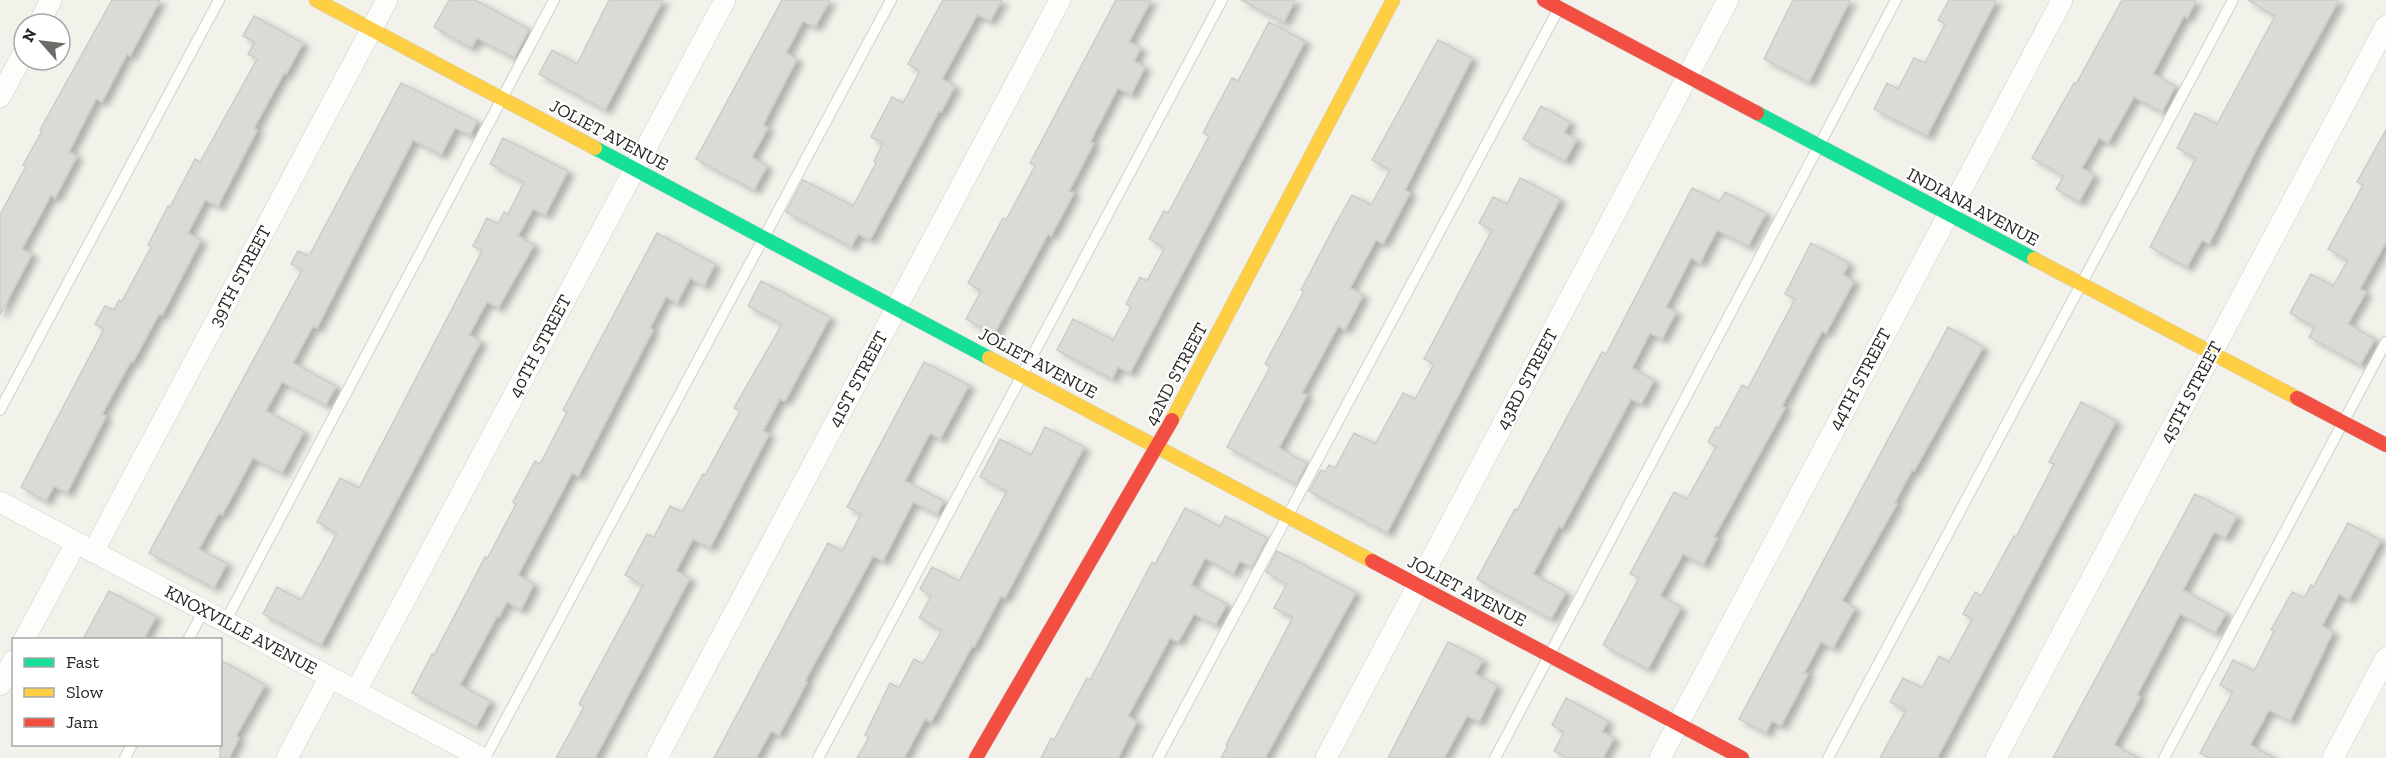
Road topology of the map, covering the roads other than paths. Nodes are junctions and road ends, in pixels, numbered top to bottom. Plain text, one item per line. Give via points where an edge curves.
1 (219, 0) edge
2 (316, 0) edge
3 (387, 0) edge
4 (554, 0) edge
5 (725, 0) edge
6 (891, 0) edge
7 (1060, 0) edge
8 (1222, 0) edge
9 (1393, 0) edge
10 (1544, 0) edge
11 (1728, 0) edge
12 (1896, 0) edge
13 (2062, 0) edge
14 (2233, 0) edge
15 (1561, 4) edge
16 (2386, 26) edge
17 (371, 29) junction
18 (13, 72) edge
19 (1688, 76) junction
20 (0, 97) edge
21 (502, 98) junction
22 (1819, 145) junction
23 (634, 169) junction
24 (1948, 213) junction
25 (765, 238) junction
26 (2082, 285) junction
27 (896, 308) junction
28 (2386, 342) edge
29 (2212, 353) junction
30 (1023, 375) junction
31 (0, 410) edge
32 (2343, 422) junction
33 (2386, 445) edge
34 (1158, 447) junction
35 (0, 502) edge
36 (1287, 516) junction
37 (84, 547) junction
38 (1418, 585) junction
39 (204, 610) junction
40 (225, 622) junction
41 (25, 638) edge
42 (189, 638) edge
43 (1550, 656) junction
44 (2386, 658) edge
45 (12, 664) edge
46 (330, 677) junction
47 (0, 685) edge
48 (356, 691) junction
49 (1678, 724) junction
50 (454, 752) edge
51 (287, 758) edge
52 (484, 758) edge
53 (657, 758) edge
54 (818, 758) edge
55 (976, 758) edge
56 (1158, 758) edge
57 (1326, 758) edge
58 (1495, 758) edge
59 (1660, 758) edge
60 (1742, 758) edge
61 (1828, 758) edge
62 (1996, 758) edge
63 (2164, 758) edge
64 (2333, 758) edge

1 - 31 lane
2 - 17 street, JOLIET AVENUE
3 - 17 street, 39TH STREET
4 - 21 lane
5 - 23 street, 40TH STREET
6 - 25 lane
7 - 27 street, 41ST STREET
8 - 30 lane
9 - 34 street, 42ND STREET
10 - 15 street, INDIANA AVENUE
11 - 19 street, 43RD STREET
12 - 22 lane
13 - 24 street, 44TH STREET
14 - 26 lane
15 - 19 street, INDIANA AVENUE
15 - 36 lane
16 - 29 street, 45TH STREET
17 - 21 street, JOLIET AVENUE
17 - 37 street, 39TH STREET
18 - 20 street
19 - 22 street, INDIANA AVENUE
19 - 38 street, 43RD STREET
21 - 23 street, JOLIET AVENUE
21 - 40 lane
22 - 24 street, INDIANA AVENUE
22 - 43 lane
23 - 25 street, JOLIET AVENUE
23 - 48 street, 40TH STREET
24 - 26 street, INDIANA AVENUE
24 - 49 street, 44TH STREET
25 - 27 street, JOLIET AVENUE
25 - 52 lane
26 - 29 street, INDIANA AVENUE
26 - 61 lane
27 - 30 street, JOLIET AVENUE
27 - 53 street, 41ST STREET
28 - 32 lane
29 - 32 street, INDIANA AVENUE
29 - 62 street, 45TH STREET
30 - 34 street, JOLIET AVENUE
30 - 54 lane
32 - 33 street, INDIANA AVENUE
32 - 63 lane
34 - 36 street, JOLIET AVENUE
34 - 55 street, 42ND STREET
35 - 37 street, KNOXVILLE AVENUE
36 - 38 street, JOLIET AVENUE
36 - 56 lane
37 - 39 street, KNOXVILLE AVENUE
37 - 41 street, 39TH STREET
38 - 43 street, JOLIET AVENUE
38 - 57 street, 43RD STREET
39 - 40 street, KNOXVILLE AVENUE
39 - 42 lane
40 - 46 street, KNOXVILLE AVENUE
43 - 49 street, JOLIET AVENUE
43 - 58 lane
44 - 64 street
45 - 47 street
46 - 48 street, KNOXVILLE AVENUE
46 - 51 street
48 - 50 street, KNOXVILLE AVENUE
49 - 59 street, 44TH STREET
49 - 60 street, JOLIET AVENUE
50 - 52 street, KNOXVILLE AVENUE

